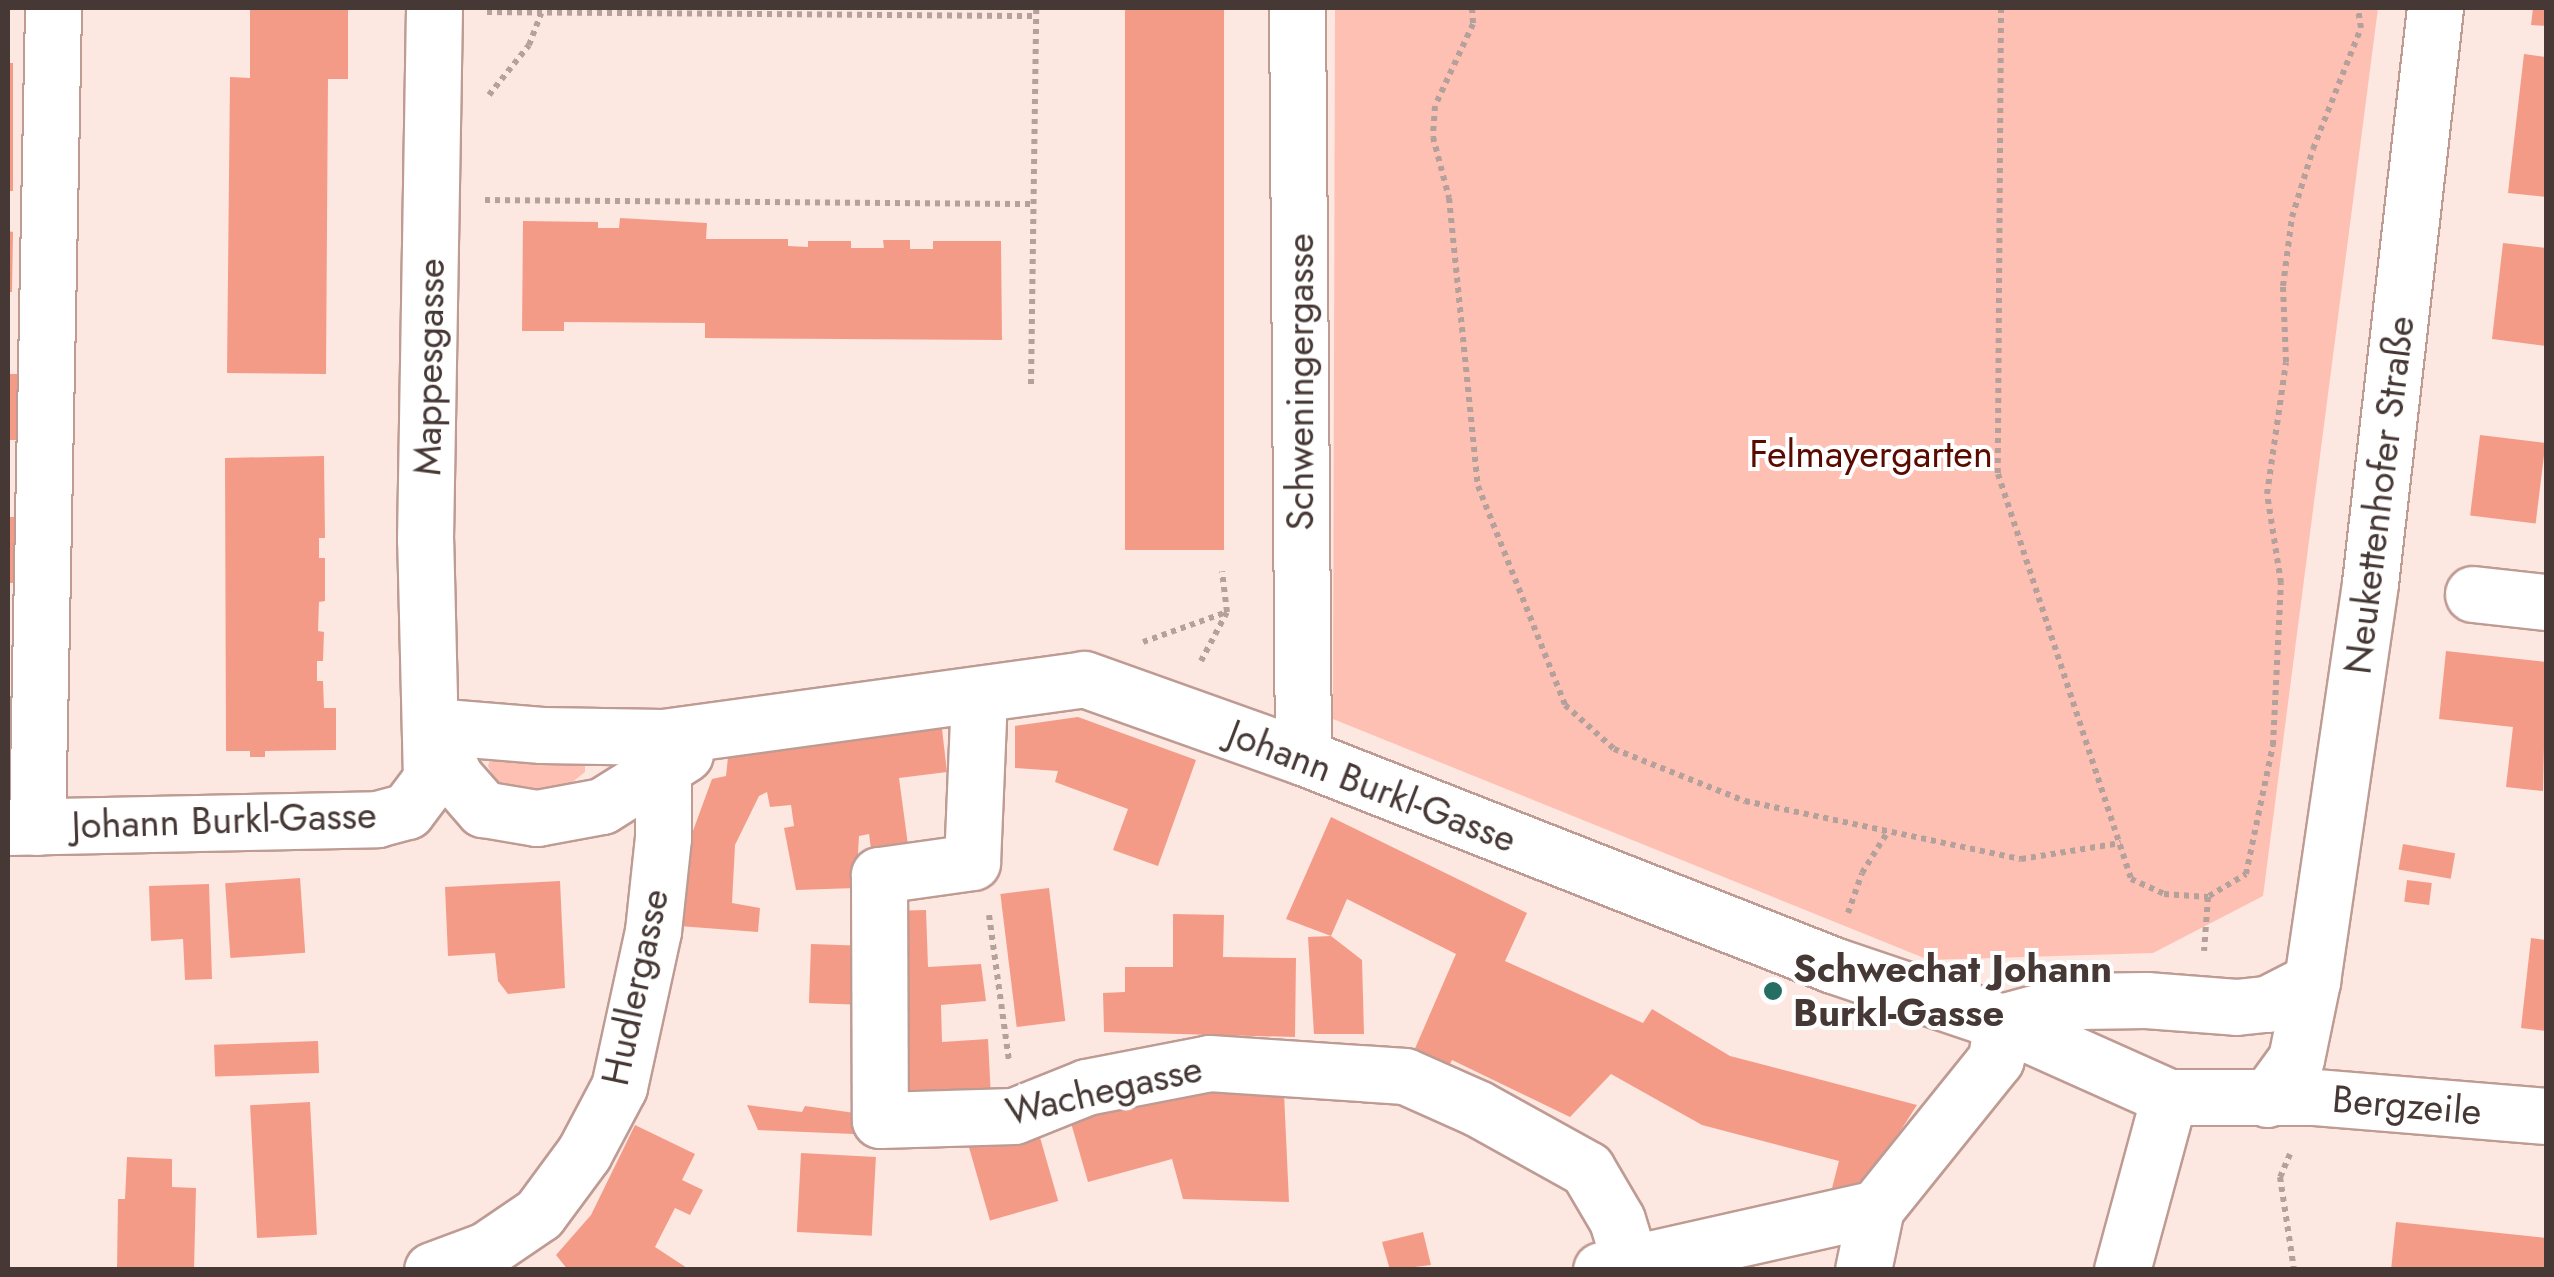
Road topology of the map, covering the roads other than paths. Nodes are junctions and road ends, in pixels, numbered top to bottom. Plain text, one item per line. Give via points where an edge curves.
1 (53, 8) edge
2 (1297, 8) edge
3 (2435, 8) edge
4 (455, 10) edge
5 (2473, 594) dead end
6 (2546, 602) edge
7 (979, 696) junction
8 (432, 726) junction
9 (663, 753) junction
10 (1303, 757) junction
11 (22, 827) edge
12 (2312, 982) junction
13 (2001, 1022) junction
14 (2169, 1098) junction
15 (2291, 1098) junction
16 (2546, 1116) edge
17 (1876, 1208) junction
18 (1615, 1266) edge
19 (432, 1270) edge
20 (1862, 1270) edge
21 (2122, 1270) edge

1 - 11 street
2 - 10 street, Schweningergasse
3 - 12 street, Neukettenhofer Straße via 2370,583
4 - 8 street, Mappesgasse via 426,540
5 - 6 street
7 - 9 street, Johann Burkl-Gasse via 723,729
7 - 10 street, Johann Burkl-Gasse via 1084,679
7 - 18 street, Wachegasse via 972,862 879,875 880,1120 1014,1116 1086,1086 1210,1062 1405,1076 1588,1169 1617,1220
8 - 9 street, Johann Burkl-Gasse
8 - 9 street, Johann Burkl-Gasse via 443,754 483,809 537,818 602,806
8 - 11 street, Johann Burkl-Gasse via 431,779 407,810 376,819
9 - 19 street, Hudlergasse via 653,931 619,1087 584,1153 540,1214 486,1250
10 - 13 street, Johann Burkl-Gasse via 1833,965
12 - 13 street via 2267,1004 2236,1008 2079,1001
12 - 15 street, Neukettenhofer Straße
13 - 14 street, Johann Burkl-Gasse
13 - 17 street via 1996,1059
14 - 15 street
14 - 21 street
15 - 16 street, Bergzeile
17 - 18 street
17 - 20 street

